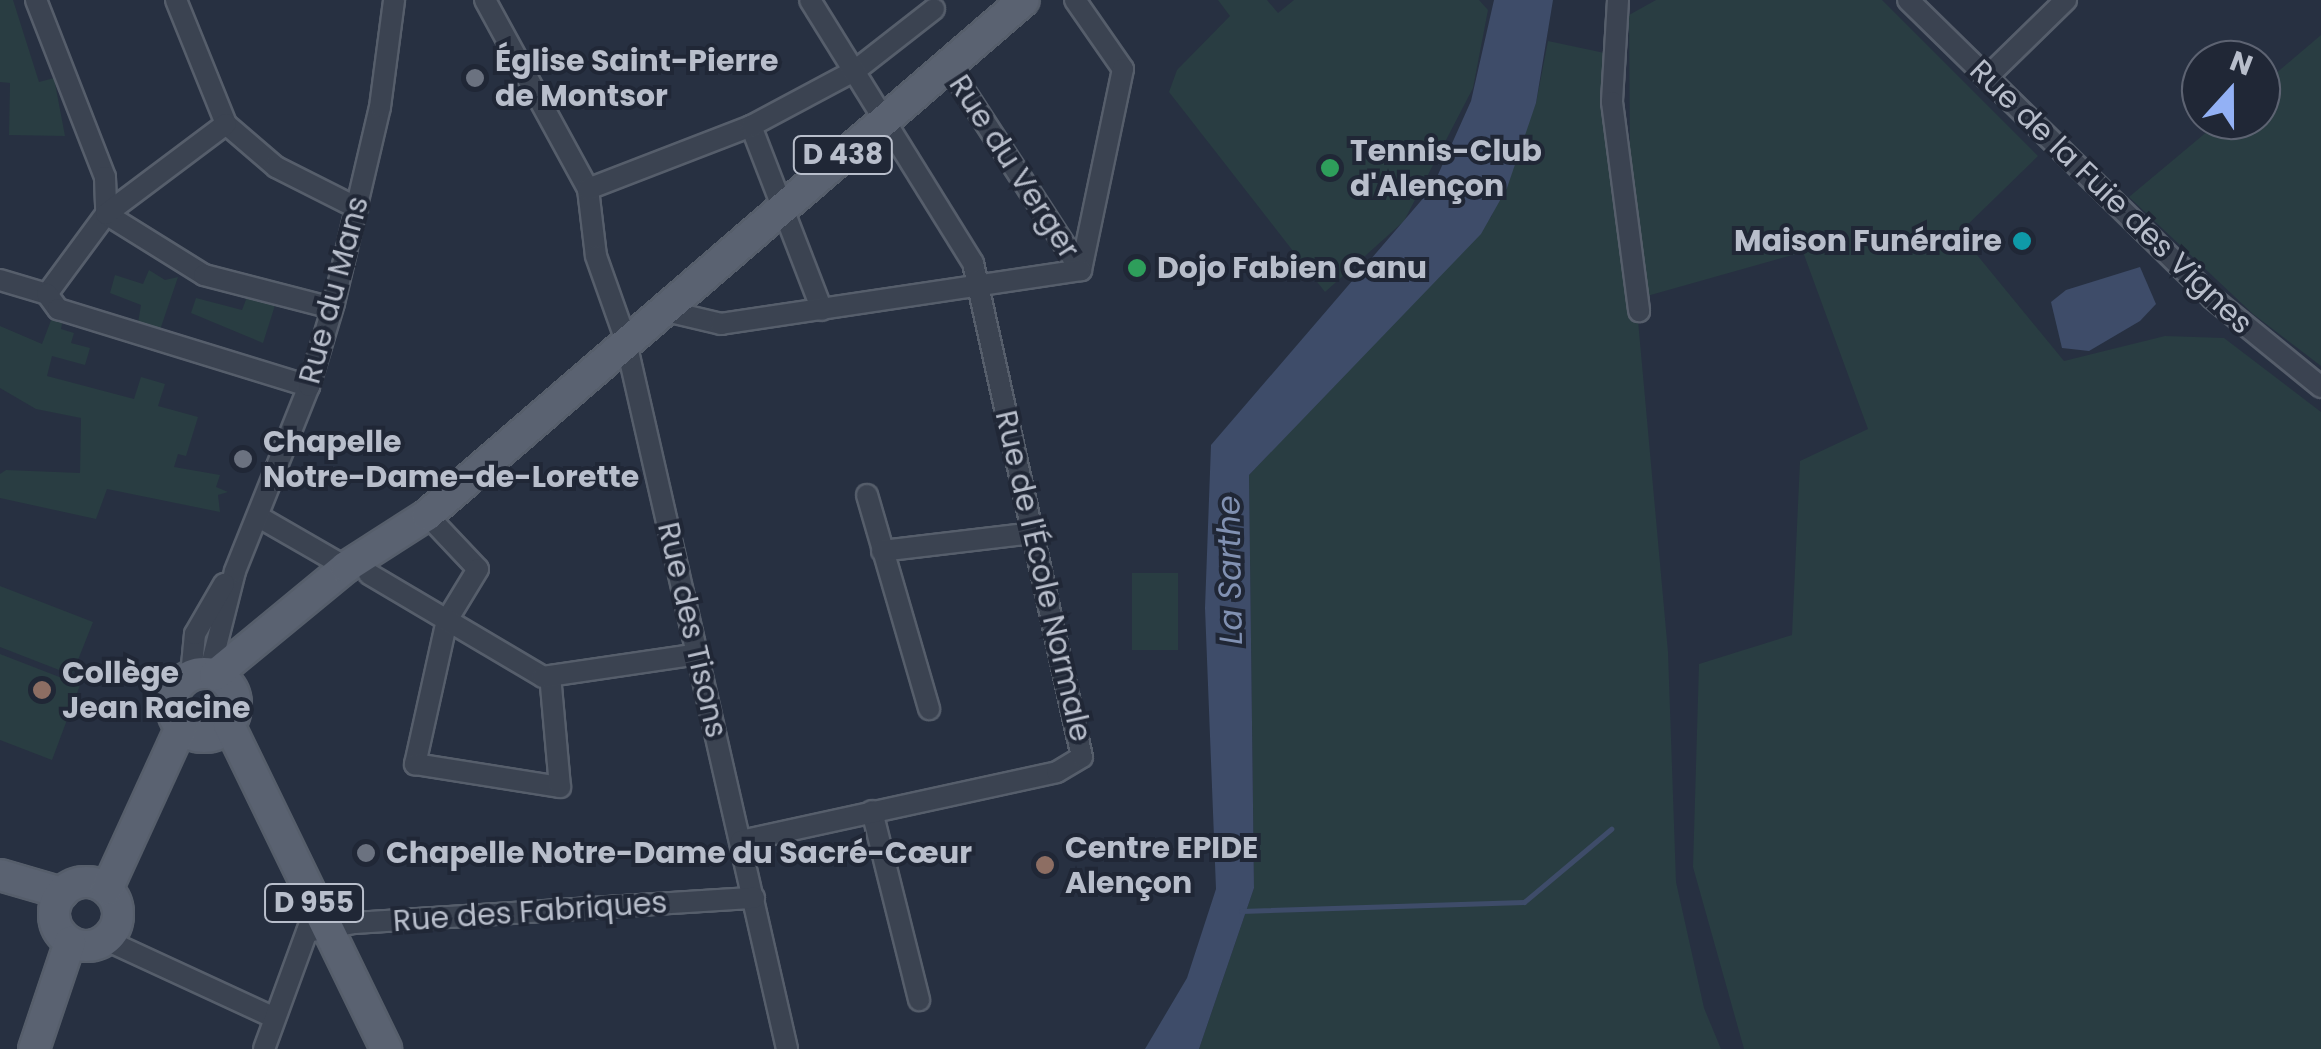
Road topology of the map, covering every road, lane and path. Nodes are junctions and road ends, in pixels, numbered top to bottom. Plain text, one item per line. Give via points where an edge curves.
1 (36, 0) edge
2 (176, 0) edge
3 (392, 0) edge
4 (485, 0) edge
5 (810, 0) edge
6 (1024, 0) edge
7 (1074, 0) edge
8 (1618, 0) edge
9 (1908, 0) edge
10 (2066, 0) edge
11 (934, 9) dead end
12 (948, 64) junction
13 (856, 70) junction
14 (1986, 78) junction
15 (886, 116) junction
16 (226, 124) junction
17 (751, 126) junction
18 (588, 189) junction
19 (786, 207) junction
20 (357, 208) junction
21 (106, 214) junction
22 (1081, 270) junction
23 (0, 280) edge
24 (978, 284) junction
25 (47, 294) junction
26 (332, 308) junction
27 (662, 310) junction
28 (822, 310) junction
29 (1639, 311) dead end
30 (626, 338) junction
31 (309, 386) junction
32 (2321, 386) edge
33 (867, 495) dead end
34 (427, 515) junction
35 (259, 517) junction
36 (1034, 533) junction
37 (882, 551) junction
38 (357, 570) junction
39 (447, 620) junction
40 (698, 654) junction
41 (550, 676) junction
42 (212, 678) junction
43 (929, 709) dead end
44 (230, 725) junction
45 (181, 727) junction
46 (872, 810) junction
47 (741, 841) junction
48 (0, 876) edge
49 (0, 884) edge
50 (107, 889) junction
51 (754, 898) junction
52 (316, 922) junction
53 (76, 927) junction
54 (919, 1000) dead end
55 (275, 1018) junction
56 (34, 1049) edge
57 (47, 1049) edge
58 (264, 1049) edge
59 (386, 1049) edge
60 (787, 1049) edge

1 - 21 street via 106,177
2 - 16 street
3 - 20 street, Rue du Mans via 380,108
4 - 18 street, Rue des Tisons
5 - 13 street, Rue de l'École Normale
6 - 12 main road, D 438
7 - 22 street via 1123,69
8 - 29 street via 1612,102
9 - 14 street, Rue de la Fuie des Vignes
10 - 14 street
11 - 13 street
12 - 15 main road, D 438
12 - 22 street, Rue du Verger
13 - 15 street, Rue de l'École Normale
13 - 17 street
14 - 32 street, Rue de la Fuie des Vignes via 2244,328
15 - 19 main road, D 438
15 - 24 street, Rue de l'École Normale via 973,263
16 - 20 street via 276,167
16 - 21 street
17 - 18 street
17 - 19 street
18 - 30 street, Rue des Tisons via 596,256
19 - 27 main road, D 438
19 - 28 street
20 - 26 street, Rue du Mans
21 - 25 street
21 - 26 street via 204,275
22 - 24 street
23 - 25 street
24 - 28 street
24 - 36 street, Rue de l'École Normale
25 - 31 street via 58,309
26 - 31 street, Rue du Mans
27 - 28 street via 721,324
27 - 30 main road, D 438
30 - 34 main road, D 438
30 - 40 street, Rue des Tisons
31 - 35 street, Rue du Mans
33 - 37 street
34 - 38 main road, D 438
34 - 39 street via 478,570
35 - 38 street
35 - 42 street, Rue du Mans via 234,571
36 - 37 street
36 - 46 street, Rue de l'École Normale via 1082,757 1057,772
37 - 43 street
38 - 39 street
38 - 42 main road, D 438
39 - 41 street
39 - 41 street via 415,764 560,787
40 - 41 street
40 - 47 street, Rue des Tisons
42 - 44 main road via 236,710
42 - 45 main road via 173,699
44 - 45 main road via 212,736
44 - 52 main road, D 955
45 - 50 main road
46 - 47 street, Rue de l'École Normale
46 - 54 street
47 - 51 street, Rue des Tisons
48 - 53 main road
49 - 53 main road
50 - 53 main road via 84,882
50 - 53 main road via 118,915
51 - 52 street, Rue des Fabriques
51 - 60 street, Rue des Tisons
52 - 55 street
52 - 59 main road, D 955
53 - 55 street
53 - 56 main road
53 - 57 main road
55 - 58 street

